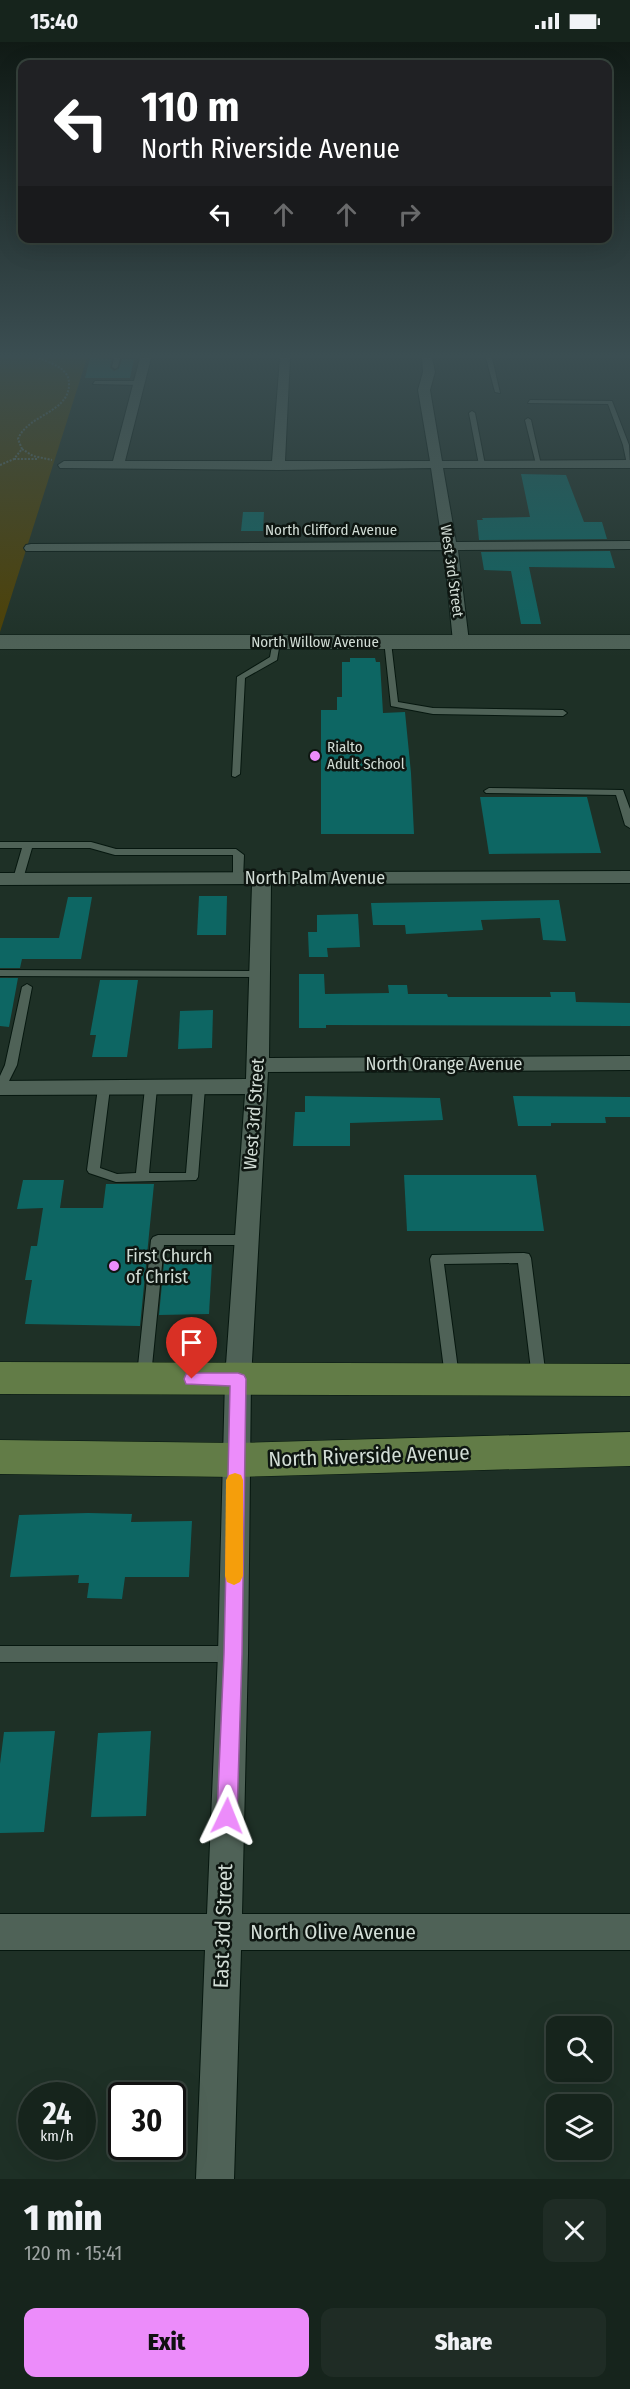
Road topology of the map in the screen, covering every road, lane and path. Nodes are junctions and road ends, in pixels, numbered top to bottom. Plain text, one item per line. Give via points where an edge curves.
1 (41, 458) edge
2 (120, 458) edge
3 (279, 458) edge
4 (434, 458) edge
5 (481, 458) edge
6 (537, 458) edge
7 (14, 459) joint
8 (44, 459) junction
9 (59, 462) joint
10 (539, 464) junction
11 (630, 464) edge
12 (0, 465) edge
13 (118, 465) junction
14 (435, 465) junction
15 (482, 465) junction
16 (278, 466) junction
17 (630, 545) edge
18 (450, 546) junction
19 (31, 548) dead end
20 (0, 642) edge
21 (276, 642) junction
22 (387, 642) junction
23 (461, 642) junction
24 (630, 642) edge
25 (563, 713) dead end
26 (235, 774) dead end
27 (489, 791) dead end
28 (630, 825) edge
29 (0, 845) edge
30 (28, 845) junction
31 (630, 877) edge
32 (9, 879) edge
33 (238, 879) junction
34 (262, 879) junction
35 (0, 973) edge
36 (260, 974) junction
37 (27, 987) dead end
38 (630, 1063) edge
39 (257, 1075) junction
40 (0, 1088) edge
41 (104, 1088) junction
42 (151, 1088) junction
43 (199, 1088) junction
44 (142, 1178) junction
45 (245, 1240) junction
46 (239, 1364) junction
47 (0, 1378) edge
48 (144, 1379) junction
49 (452, 1380) junction
50 (539, 1380) junction
51 (630, 1380) edge
52 (630, 1449) edge
53 (0, 1457) edge
54 (236, 1460) junction
55 (0, 1654) edge
56 (233, 1654) junction
57 (223, 1931) junction
58 (0, 1932) edge
59 (630, 1932) edge
60 (215, 2179) edge

1 - 8 path
2 - 13 street
3 - 16 street
4 - 14 street, West 3rd Street
5 - 15 lane
6 - 10 lane
7 - 8 path
7 - 12 path
8 - 9 path
9 - 13 street
10 - 11 street
10 - 15 street
13 - 16 street
14 - 15 street
14 - 16 street
14 - 18 street, West 3rd Street
17 - 18 street, North Clifford Avenue
18 - 19 street, North Clifford Avenue
18 - 23 street, West 3rd Street
20 - 21 street, North Willow Avenue
21 - 22 street, North Willow Avenue
21 - 26 lane via 274,658 241,677
22 - 23 street, North Willow Avenue
22 - 25 lane via 394,704 433,711
23 - 24 street, North Willow Avenue
27 - 28 lane via 620,792
29 - 30 lane
30 - 32 lane
30 - 33 lane via 91,845 115,852 236,852
31 - 34 street, North Palm Avenue
32 - 33 street, North Palm Avenue
33 - 34 street, North Palm Avenue
34 - 36 street, West 3rd Street
35 - 36 lane
36 - 39 street, West 3rd Street
37 - 40 lane via 11,1065
38 - 39 street, North Orange Avenue
39 - 43 street, North Orange Avenue
39 - 45 street, West 3rd Street
40 - 41 street, North Orange Avenue
41 - 42 street, North Orange Avenue
41 - 44 lane via 93,1170 116,1178
42 - 43 street, North Orange Avenue
42 - 44 lane
43 - 44 lane via 192,1177
45 - 46 street, West 3rd Street
45 - 48 lane via 158,1240
46 - 48 main road
46 - 49 main road
46 - 54 street, East 3rd Street
47 - 48 main road
49 - 50 main road
49 - 50 lane via 437,1259 524,1258
50 - 51 main road
52 - 54 main road, North Riverside Avenue
53 - 54 main road, North Riverside Avenue
54 - 56 street, East 3rd Street
55 - 56 lane
56 - 57 street, East 3rd Street
57 - 58 street, North Olive Avenue
57 - 59 street, North Olive Avenue
57 - 60 street, East 3rd Street

